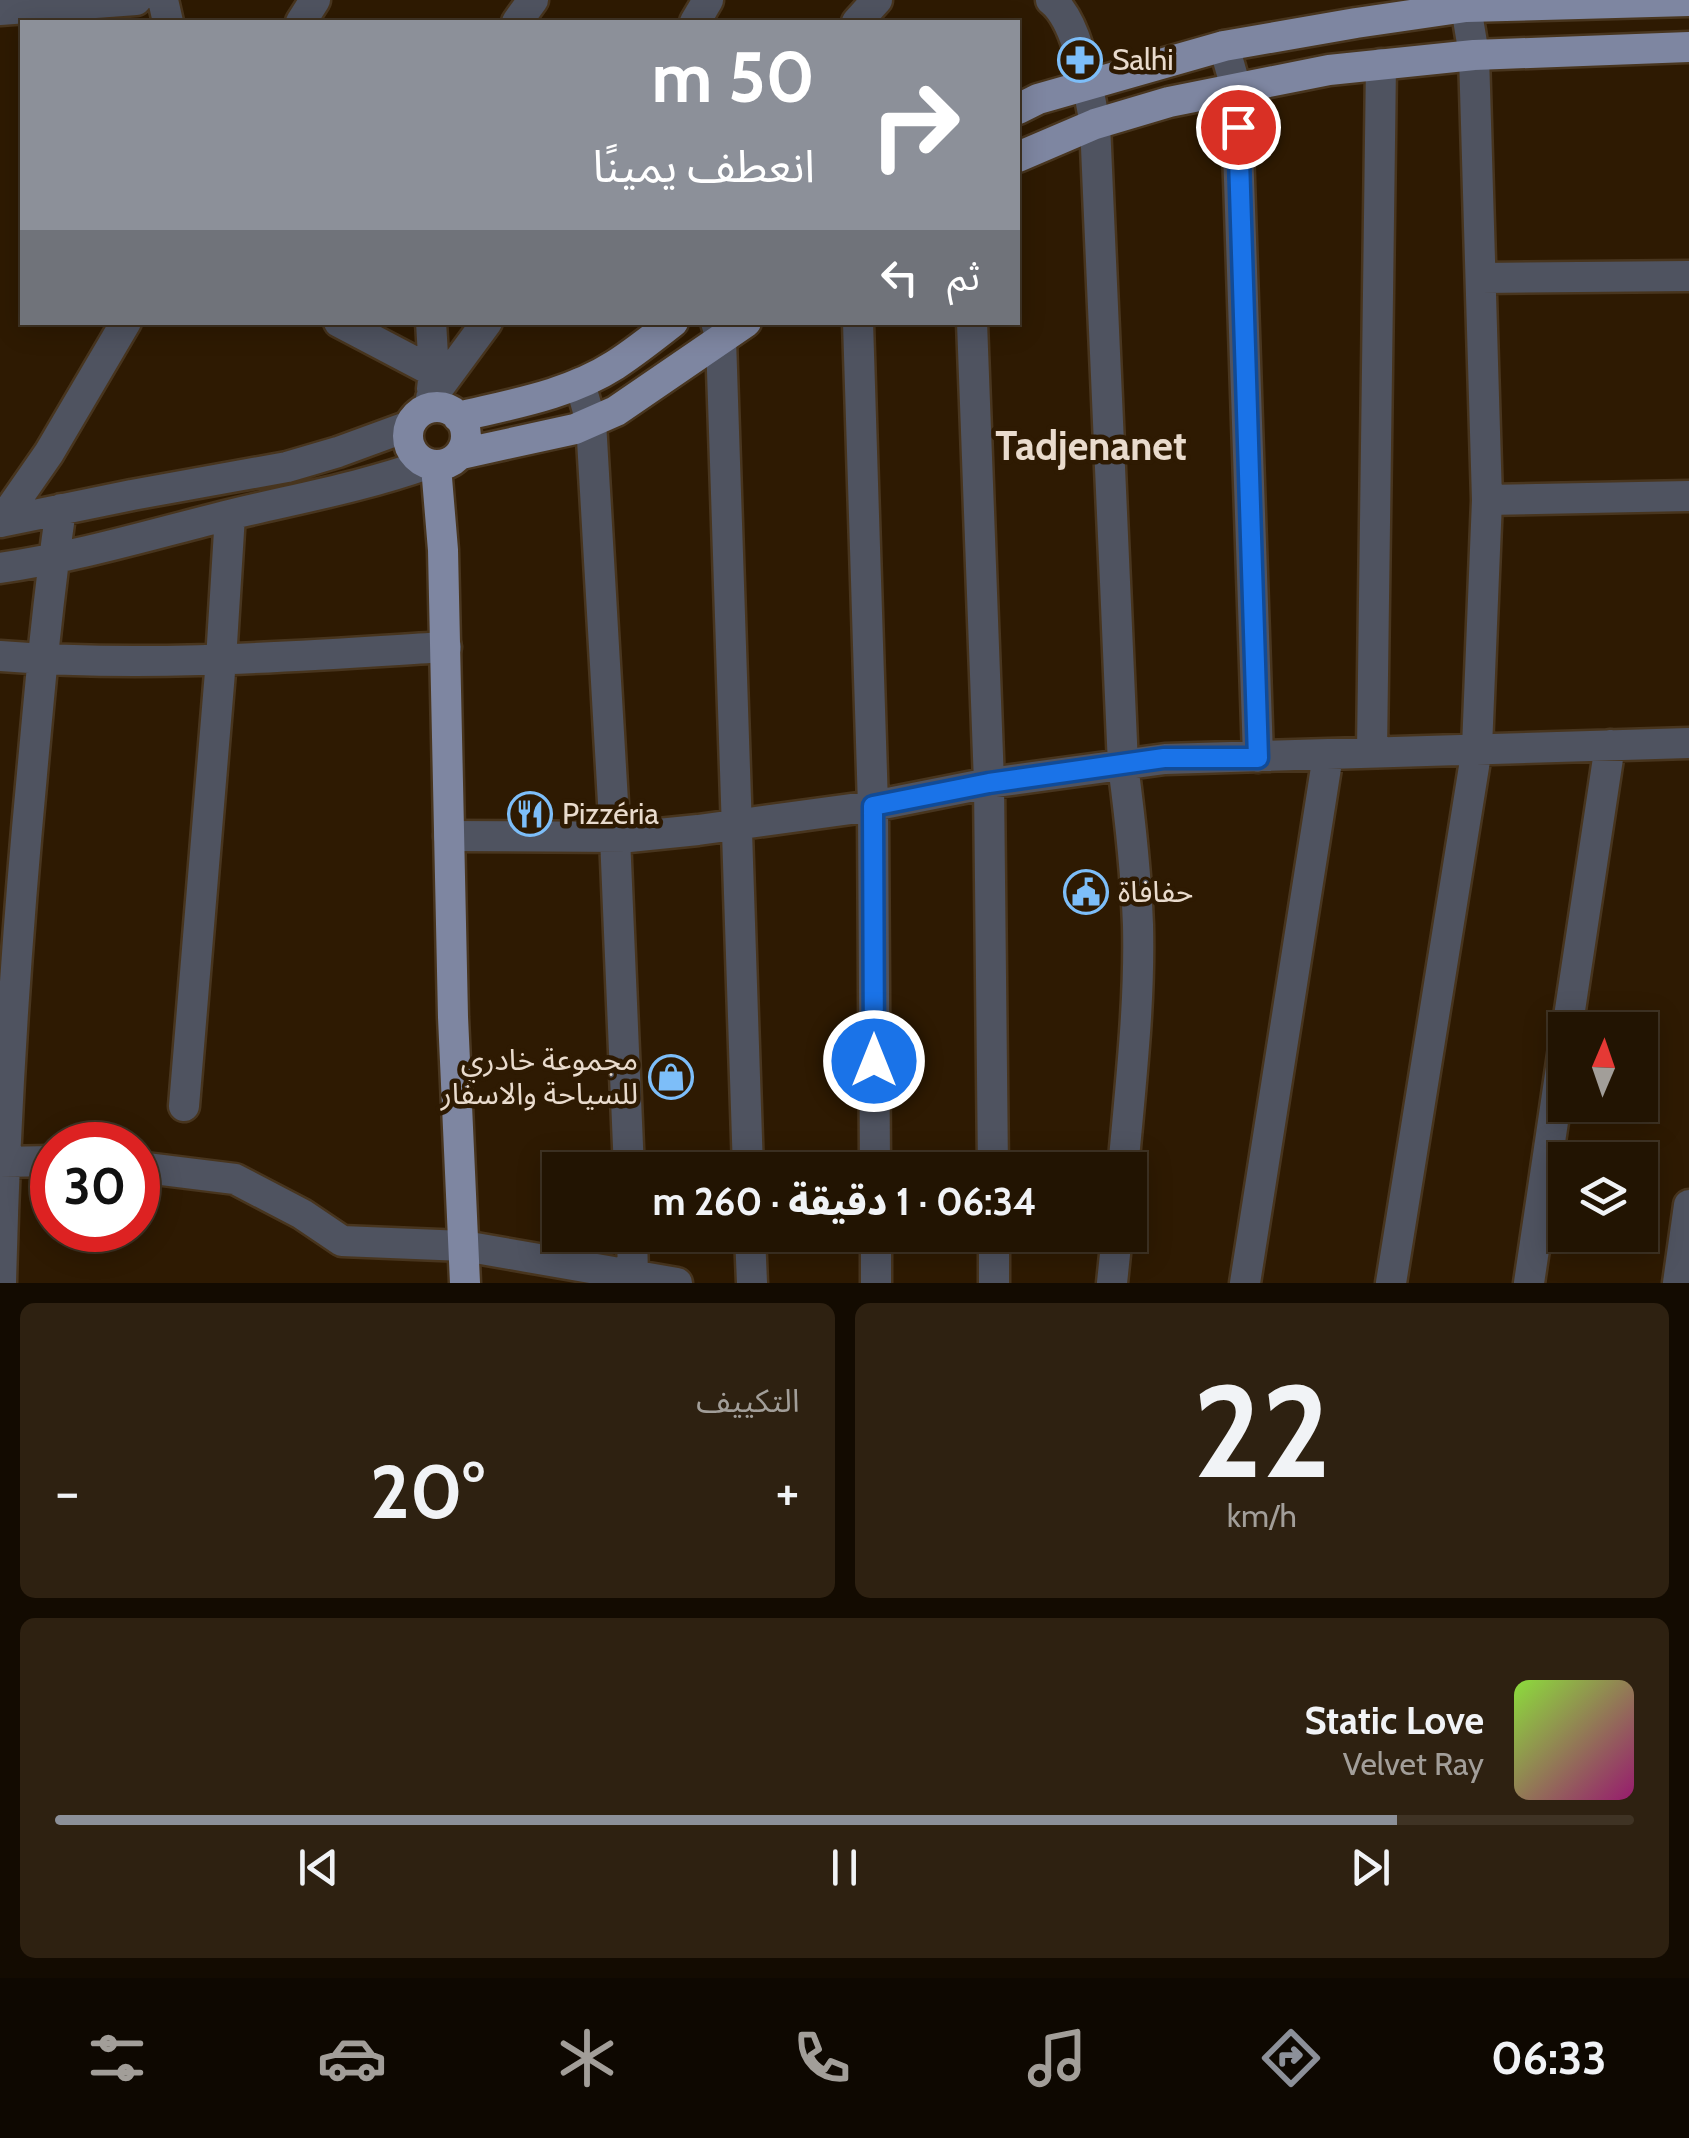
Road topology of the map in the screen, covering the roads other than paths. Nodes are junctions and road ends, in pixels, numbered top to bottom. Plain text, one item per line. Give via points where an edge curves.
1 (136, 0) edge
2 (877, 0) edge
3 (1689, 0) edge
4 (1057, 2) edge
5 (1469, 3) edge
6 (0, 10) edge
7 (47, 15) edge
8 (859, 20) edge
9 (1224, 46) junction
10 (1689, 47) edge
11 (1474, 55) junction
12 (1381, 64) junction
13 (1087, 84) junction
14 (1236, 88) junction
15 (1020, 107) edge
16 (1095, 124) junction
17 (1020, 156) edge
18 (1689, 276) edge
19 (1482, 278) junction
20 (124, 325) edge
21 (342, 325) edge
22 (431, 325) edge
23 (484, 325) edge
24 (669, 325) edge
25 (858, 325) edge
26 (972, 325) edge
27 (727, 328) edge
28 (580, 383) junction
29 (433, 404) junction
30 (591, 422) junction
31 (441, 461) junction
32 (1689, 496) edge
33 (1486, 500) junction
34 (61, 509) junction
35 (230, 515) junction
36 (1, 522) edge
37 (54, 560) junction
38 (0, 568) edge
39 (446, 647) junction
40 (0, 656) edge
41 (43, 660) junction
42 (222, 660) junction
43 (1689, 743) edge
44 (1610, 745) junction
45 (1476, 748) junction
46 (1372, 752) junction
47 (1328, 755) junction
48 (1258, 758) junction
49 (1124, 765) junction
50 (989, 783) junction
51 (873, 806) junction
52 (736, 825) junction
53 (449, 836) junction
54 (615, 837) junction
55 (10, 899) edge
56 (1570, 1012) edge
57 (184, 1106) dead end
58 (1553, 1122) edge
59 (628, 1152) edge
60 (747, 1152) edge
61 (875, 1152) edge
62 (993, 1152) edge
63 (1125, 1152) edge
64 (2, 1162) edge
65 (30, 1162) edge
66 (160, 1170) edge
67 (1689, 1205) edge
68 (464, 1246) junction
69 (632, 1252) edge
70 (751, 1252) edge
71 (876, 1252) edge
72 (994, 1252) edge
73 (1115, 1252) edge
74 (633, 1274) junction
75 (1, 1283) edge
76 (465, 1283) edge
77 (678, 1283) edge
78 (752, 1283) edge
79 (876, 1283) edge
80 (994, 1283) edge
81 (1112, 1283) edge
82 (1245, 1283) edge
83 (1391, 1283) edge
84 (1529, 1283) edge
85 (1678, 1283) edge

1 - 7 street
2 - 8 street
3 - 5 main road
4 - 13 street via 1076,39
5 - 9 main road
5 - 11 street
6 - 7 street
9 - 13 main road
9 - 14 street
10 - 11 main road
11 - 12 main road
11 - 19 street
12 - 14 main road
12 - 46 street
13 - 15 main road
13 - 16 street
14 - 16 main road
14 - 48 street
16 - 17 main road
16 - 49 street
18 - 19 street
19 - 33 street
20 - 36 street
21 - 29 street
22 - 29 street
23 - 29 street
24 - 28 main road
25 - 51 street
26 - 50 street
27 - 30 main road via 616,411
27 - 52 street
28 - 29 main road via 544,397
28 - 30 street
29 - 31 main road via 466,434
29 - 31 main road via 408,444 412,452
29 - 34 street via 338,452 287,467
30 - 31 main road
30 - 54 street
31 - 35 street
31 - 39 main road
32 - 33 street
33 - 45 street
34 - 36 street
34 - 37 street
35 - 37 street
35 - 42 street
37 - 38 street
37 - 41 street
39 - 42 street
39 - 53 main road
40 - 41 street
41 - 42 street
41 - 55 street
42 - 57 street
43 - 44 street
44 - 45 street
44 - 56 street
45 - 46 street
45 - 83 street
46 - 47 street
47 - 48 street
47 - 82 street
48 - 49 street
49 - 50 street
49 - 63 street via 1138,928
50 - 51 street
50 - 62 street
51 - 52 street
51 - 61 street
52 - 54 street
52 - 60 street
53 - 54 street
53 - 68 main road
54 - 59 street
55 - 64 street
58 - 84 street
64 - 65 street
64 - 75 street
66 - 68 street via 234,1179 342,1241
67 - 85 street
68 - 74 street
68 - 76 main road
69 - 74 street
70 - 78 street
71 - 79 street
72 - 80 street
73 - 81 street
74 - 77 street

